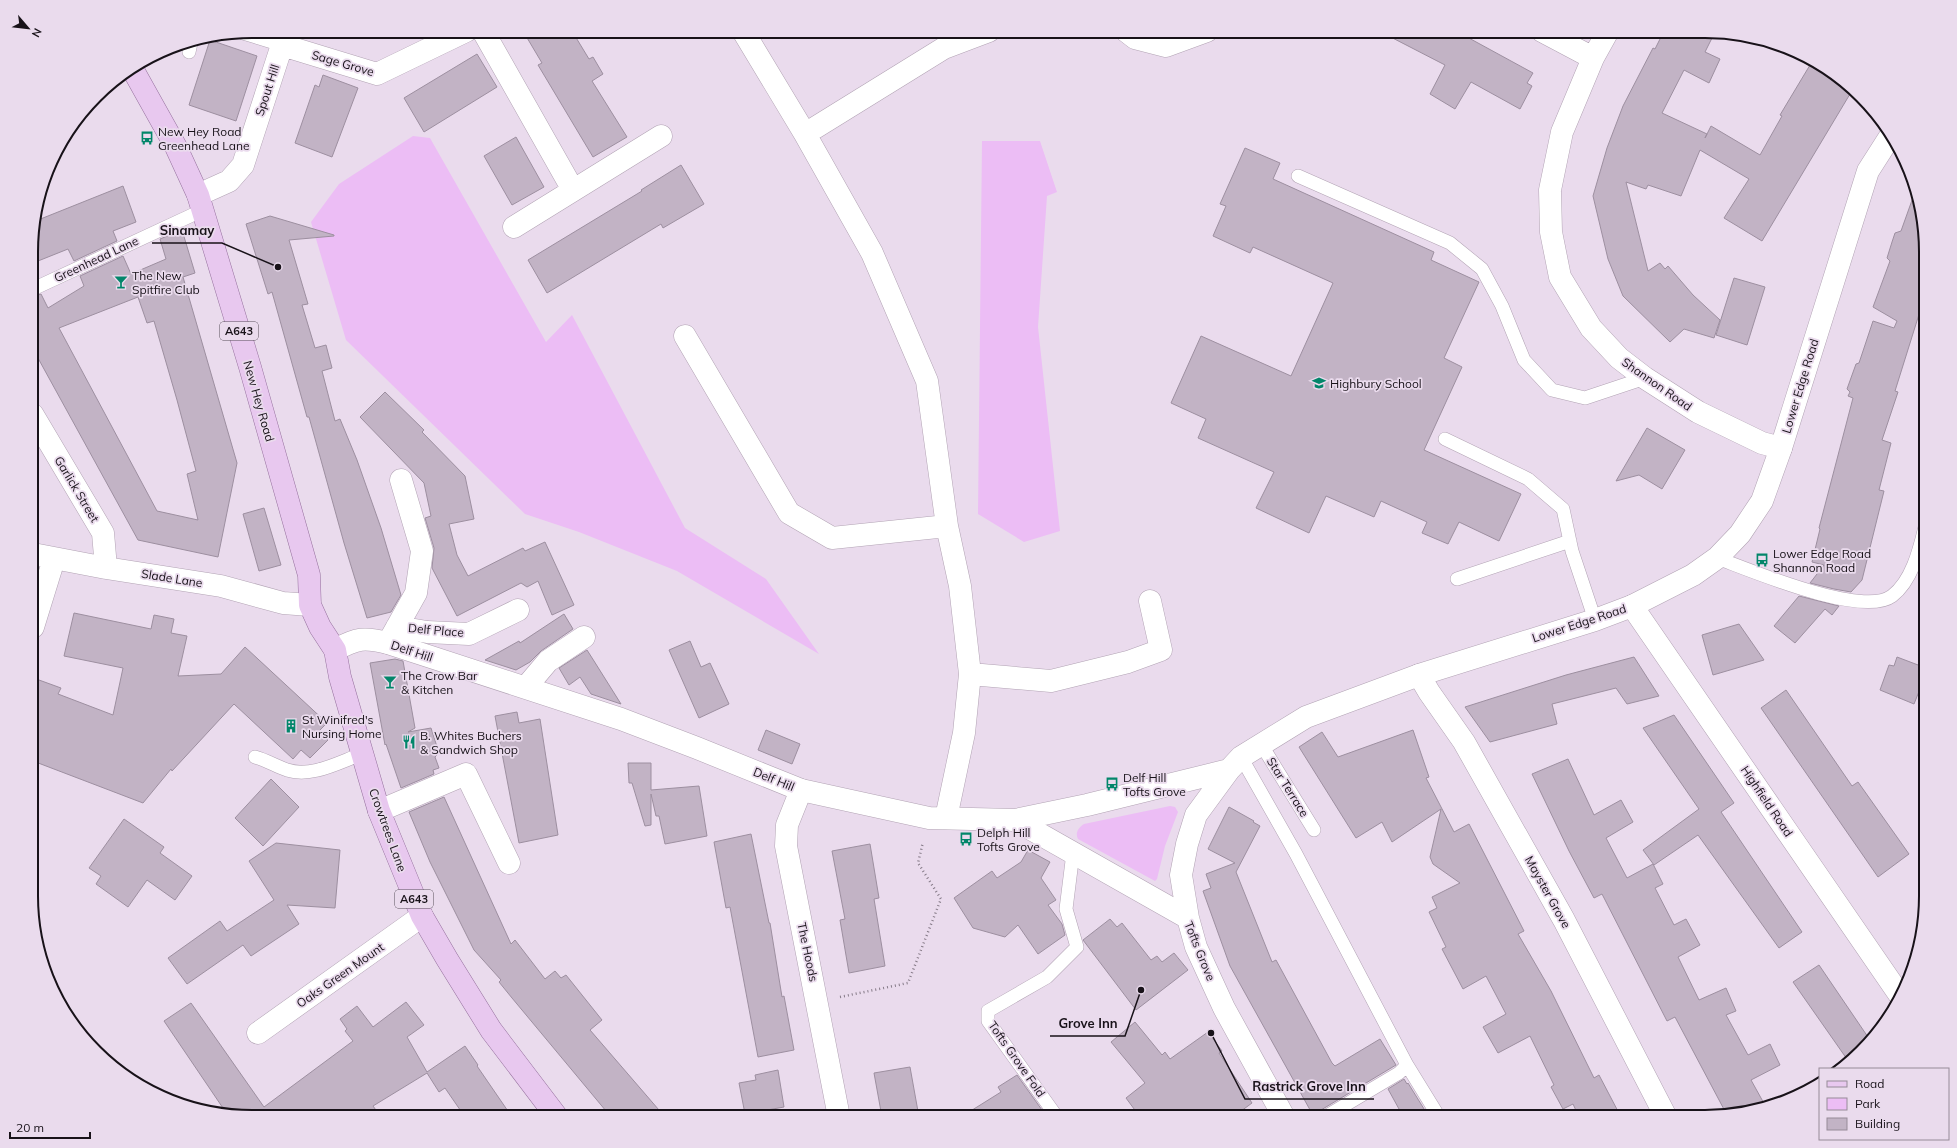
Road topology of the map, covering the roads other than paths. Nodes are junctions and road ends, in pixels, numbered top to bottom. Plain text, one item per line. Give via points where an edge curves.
1 (284, 38) edge
2 (452, 38) edge
3 (487, 38) edge
4 (748, 38) edge
5 (970, 38) edge
6 (1135, 38) edge
7 (1188, 38) edge
8 (1555, 38) edge
9 (1604, 38) edge
10 (1593, 58) junction
11 (135, 73) edge
12 (805, 134) junction
13 (662, 136) dead end
14 (1887, 141) edge
15 (1298, 176) dead end
16 (573, 190) junction
17 (200, 202) junction
18 (514, 227) dead end
19 (38, 286) edge
20 (685, 336) dead end
21 (1645, 378) junction
22 (38, 423) edge
23 (1445, 439) dead end
24 (1781, 448) junction
25 (402, 480) dead end
26 (947, 526) junction
27 (1570, 542) junction
28 (1919, 550) edge
29 (38, 555) edge
30 (1717, 558) junction
31 (54, 559) junction
32 (106, 568) junction
33 (1457, 579) dead end
34 (1150, 601) dead end
35 (310, 606) junction
36 (1632, 606) junction
37 (518, 610) dead end
38 (38, 611) edge
39 (1595, 620) junction
40 (392, 635) junction
41 (584, 638) dead end
42 (335, 650) junction
43 (970, 674) junction
44 (1419, 675) junction
45 (526, 687) junction
46 (1261, 744) junction
47 (362, 754) junction
48 (255, 757) dead end
49 (1235, 763) junction
50 (801, 790) junction
51 (378, 811) junction
52 (938, 818) junction
53 (1015, 820) junction
54 (1314, 830) dead end
55 (1073, 853) junction
56 (509, 863) dead end
57 (422, 916) junction
58 (1188, 918) junction
59 (1896, 991) edge
60 (258, 1033) dead end
61 (1408, 1065) junction
62 (552, 1110) edge
63 (838, 1110) edge
64 (1052, 1110) edge
65 (1280, 1110) edge
66 (1338, 1110) edge
67 (1435, 1110) edge
68 (1662, 1110) edge

1 - 2 street, Sage Grove via 377,74
1 - 17 street, Spout Hill via 242,165 229,181
3 - 16 street
4 - 12 street
5 - 12 street via 944,48
6 - 7 street via 1166,46
8 - 10 street
9 - 10 street, Shannon Road
10 - 21 street, Shannon Road via 1562,132 1550,190 1551,232 1560,277 1591,328 1619,358
11 - 17 main road, New Hey Road / A643 via 176,147
12 - 26 street via 872,252 927,381
13 - 16 street
14 - 24 street, Lower Edge Road via 1868,171
15 - 21 lane via 1450,243 1482,269 1502,306 1524,360 1552,390 1585,398
16 - 18 street
17 - 19 lane, Greenhead Lane
17 - 35 main road, New Hey Road / A643 via 309,575
20 - 26 street via 789,513 832,538
21 - 24 street, Shannon Road via 1698,412 1762,443
22 - 32 street, Garlick Street via 103,532
23 - 27 lane via 1528,479 1563,509
24 - 30 street, Lower Edge Road via 1762,501 1740,534
25 - 40 street via 422,552 416,593
26 - 43 street via 960,586
27 - 33 lane
27 - 39 lane
28 - 30 lane via 1912,568 1891,596 1879,601 1859,602 1790,585
29 - 31 street, Slade Lane
30 - 36 street, Lower Edge Road via 1693,575
31 - 32 street, Slade Lane
31 - 38 street
32 - 35 street, Slade Lane via 221,586 283,603
34 - 43 street via 1161,650 1128,662 1051,681
35 - 42 main road, Crowtrees Lane / A643
36 - 39 street, Lower Edge Road
36 - 59 street, Highfield Road
37 - 40 street, Delf Place via 469,634 427,632
39 - 44 street, Lower Edge Road
40 - 42 street, Delf Hill via 375,640 353,640
40 - 45 street, Delf Hill
41 - 45 street via 548,661
42 - 47 main road, Crowtrees Lane / A643 via 340,678
43 - 52 street via 964,733
44 - 46 street, Lower Edge Road via 1306,717
44 - 68 street, Mayster Grove via 1464,742 1564,920
45 - 50 street, Delf Hill via 690,745
46 - 49 street, Lower Edge Road
46 - 54 lane, Star Terrace
47 - 48 lane via 307,773 288,770
47 - 51 main road, Crowtrees Lane / A643
49 - 53 street, Delf Hill via 1087,805
49 - 58 street, Lower Edge Road via 1196,815 1187,844 1181,875
49 - 61 lane via 1296,854
50 - 52 street, Delf Hill
50 - 63 street, The Hoods via 787,825 786,846
51 - 56 street via 466,774
51 - 57 main road, Crowtrees Lane / A643
52 - 53 street, Delf Hill
53 - 55 street, Tofts Grove
55 - 58 street, Tofts Grove
55 - 64 lane, Tofts Grove Fold via 1066,909 1077,947 1047,977 988,1011 988,1021
57 - 60 street, Oaks Green Mount
57 - 62 main road, Crowtrees Lane / A643 via 491,1030
58 - 65 street, Tofts Grove via 1196,947 1224,1008
61 - 66 lane
61 - 67 lane

